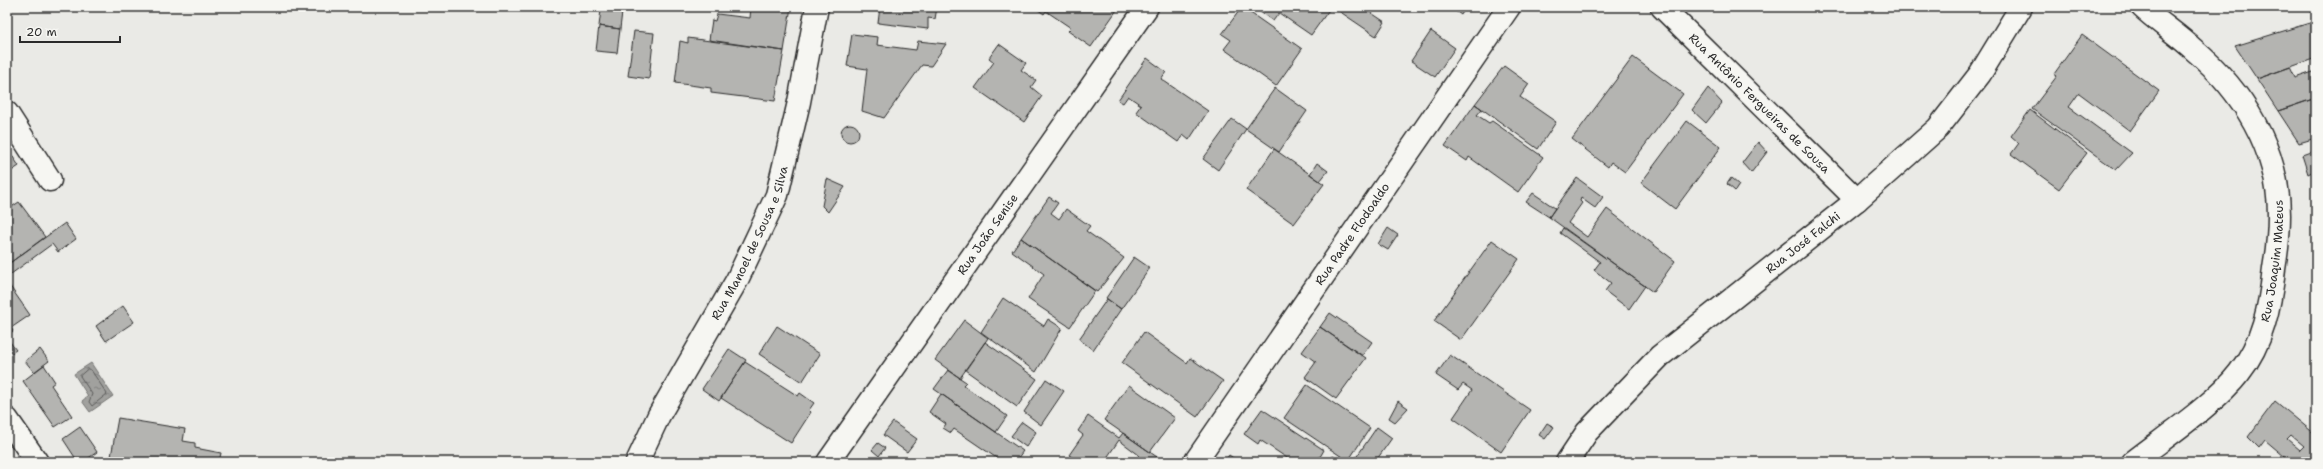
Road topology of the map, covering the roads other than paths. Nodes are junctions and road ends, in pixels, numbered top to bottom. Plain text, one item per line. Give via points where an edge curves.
1 (817, 7) edge
2 (1147, 7) edge
3 (1509, 7) edge
4 (1662, 7) edge
5 (2022, 7) edge
6 (2142, 7) edge
7 (7, 113) edge
8 (50, 180) dead end
9 (1857, 200) junction
10 (7, 419) edge
11 (37, 462) edge
12 (637, 462) edge
13 (828, 462) edge
14 (1195, 462) edge
15 (1567, 462) edge
16 (2133, 462) edge

1 - 12 street, Rua Manoel de Sousa e Silva via 799,102 777,194 737,280 659,415
2 - 13 street, Rua João Senise
3 - 14 street, Rua Padre Flodoaldo
4 - 9 street, Rua Antônio Fergueiras de Sousa
5 - 9 street, Rua José Falchi via 1980,74 1938,128
6 - 16 street, Rua Joaquim Mateus via 2216,70 2246,107 2259,128 2270,158 2279,214 2270,304 2252,356 2226,389
7 - 8 street
9 - 15 street, Rua José Falchi via 1660,356 1588,432
10 - 11 street

